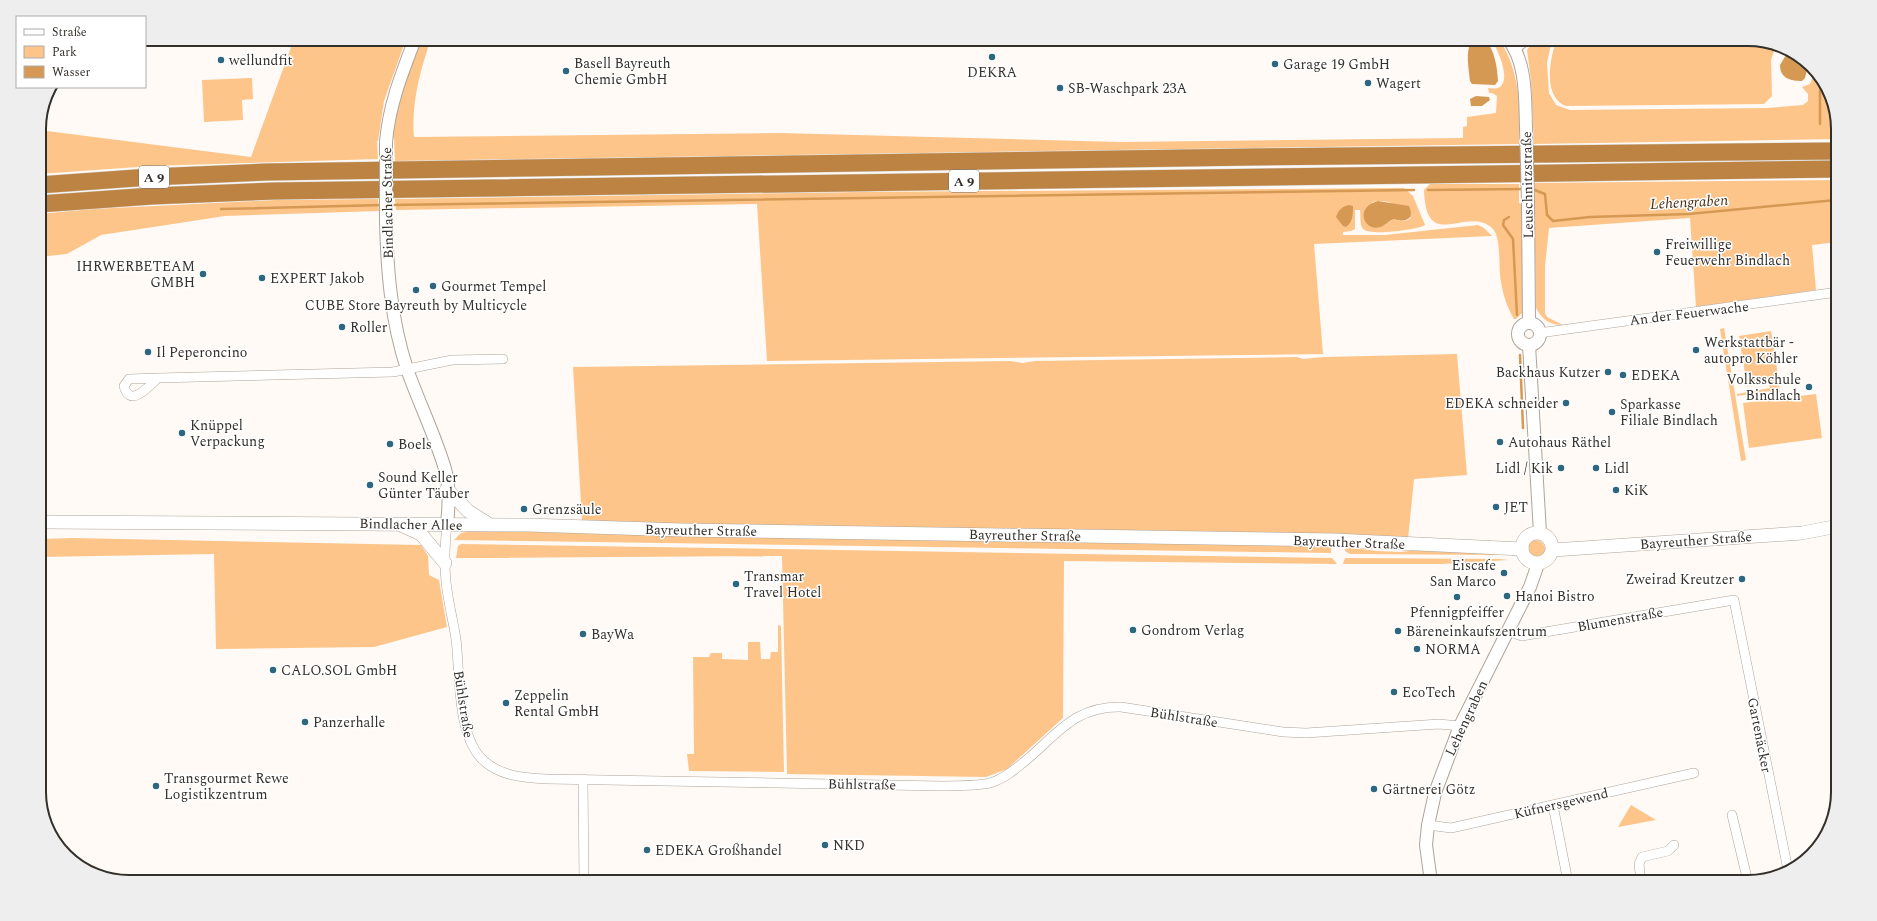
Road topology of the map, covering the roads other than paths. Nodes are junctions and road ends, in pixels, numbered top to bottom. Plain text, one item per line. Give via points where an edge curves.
1 (412, 46) edge
2 (1512, 46) edge
3 (1831, 151) edge
4 (1831, 169) edge
5 (46, 184) edge
6 (46, 203) edge
7 (1831, 293) edge
8 (1529, 323) junction
9 (1540, 333) junction
10 (1529, 345) junction
11 (503, 359) dead end
12 (407, 369) junction
13 (158, 378) dead end
14 (447, 489) junction
15 (46, 522) edge
16 (398, 523) junction
17 (447, 524) junction
18 (490, 524) junction
19 (528, 525) joint
20 (1831, 527) edge
21 (1540, 533) junction
22 (1522, 549) junction
23 (1553, 550) junction
24 (445, 563) junction
25 (1538, 564) junction
26 (1734, 600) joint
27 (1508, 631) junction
28 (1460, 726) junction
29 (1694, 773) dead end
30 (583, 779) junction
31 (1553, 805) junction
32 (1732, 814) dead end
33 (1428, 825) junction
34 (1674, 845) dead end
35 (1787, 865) edge
36 (584, 875) edge
37 (1430, 875) edge
38 (1567, 875) edge
39 (1640, 875) edge
40 (1746, 875) edge

1 - 12 street, Bindlacher Straße, bridge via 388,119 386,142 386,219 390,291
2 - 8 street, Leuschnitzstraße, bridge via 1518,57 1523,80 1526,127
3 - 5 highway, A 9 via 276,172
4 - 6 highway, A 9 via 276,191
7 - 9 street, An der Feuerwache
8 - 9 street via 1538,327
8 - 10 street via 1521,326 1518,333 1520,341
9 - 10 street via 1537,342
10 - 21 street
11 - 12 street via 452,360
12 - 13 street
12 - 14 street, Bindlacher Straße via 445,470
14 - 17 street, Bindlacher Straße
14 - 18 main road via 468,511
15 - 16 main road, Bindlacher Allee
16 - 17 main road, Bindlacher Allee
16 - 24 main road via 421,534
17 - 18 main road, Bindlacher Allee
17 - 24 street, Bühlstraße
18 - 19 main road, Bindlacher Allee
19 - 22 main road, Bayreuther Straße via 1339,541
20 - 23 main road, Bayreuther Straße via 1802,533
21 - 22 main road via 1532,533 1526,538
21 - 23 main road via 1551,541
22 - 25 main road via 1525,558
23 - 25 main road via 1546,561
24 - 30 street, Bühlstraße via 465,726 470,743 480,757 490,765 513,776
25 - 27 street, Lehengraben via 1530,587
26 - 27 street, Blumenstraße via 1522,636
26 - 35 street, Gartenäcker
27 - 28 street, Lehengraben
28 - 30 street, Bühlstraße via 1439,724 1306,733 1283,732 1111,707 1091,710 1074,719 1011,773 993,782 981,784 942,786
28 - 33 street, Lehengraben via 1435,793
29 - 31 street, Küfnersgewend
30 - 36 street
31 - 33 street, Küfnersgewend via 1451,828
31 - 38 street
32 - 40 street
33 - 37 street, Lehengraben via 1426,845
34 - 39 street via 1668,851 1642,857 1639,864

